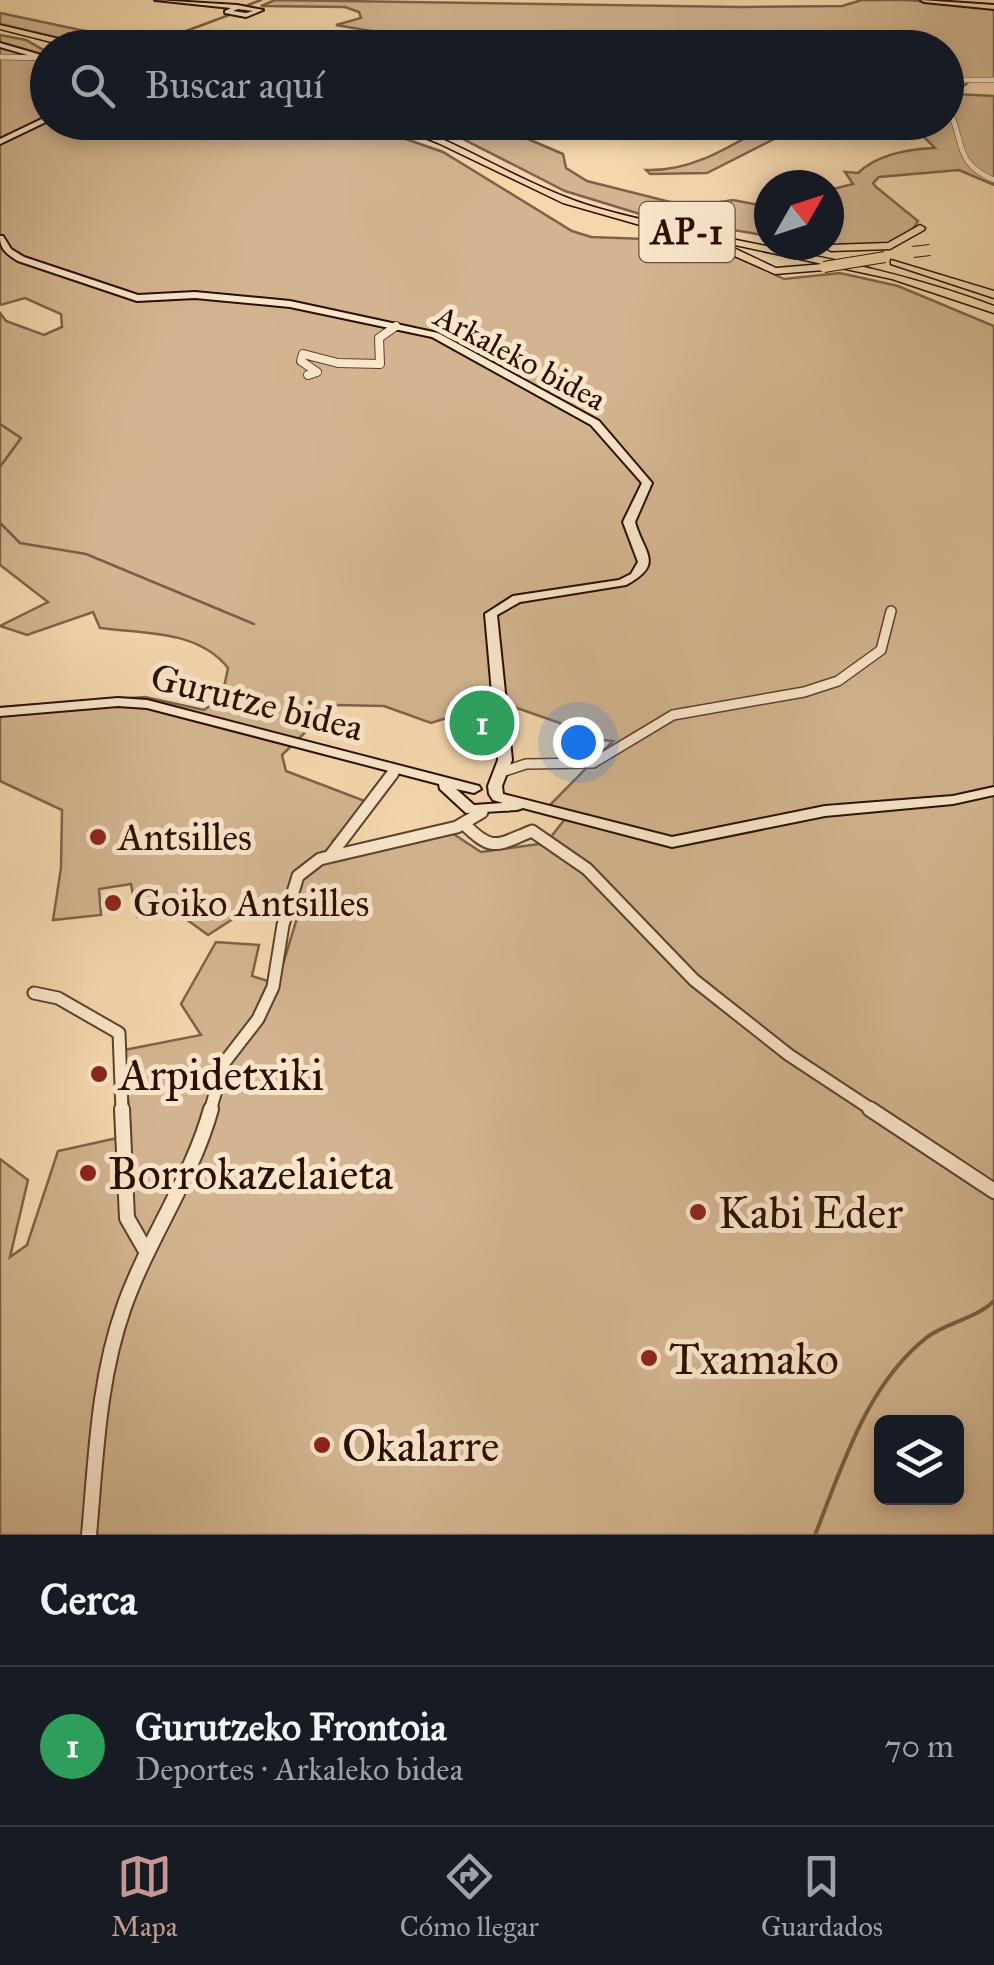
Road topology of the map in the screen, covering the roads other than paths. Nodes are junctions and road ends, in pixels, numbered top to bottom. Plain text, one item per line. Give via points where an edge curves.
1 (158, 0) edge
2 (924, 0) edge
3 (263, 4) edge
4 (218, 7) junction
5 (237, 7) junction
6 (994, 7) edge
7 (227, 10) junction
8 (0, 29) edge
9 (30, 36) edge
10 (30, 37) edge
11 (0, 45) edge
12 (30, 53) edge
13 (0, 57) edge
14 (30, 58) edge
15 (964, 80) edge
16 (994, 80) edge
17 (30, 127) edge
18 (440, 140) edge
19 (452, 140) edge
20 (959, 140) edge
21 (0, 142) edge
22 (451, 144) junction
23 (994, 180) edge
24 (0, 238) edge
25 (754, 238) edge
26 (702, 240) junction
27 (754, 246) edge
28 (844, 248) edge
29 (934, 250) dead end
30 (844, 251) edge
31 (768, 260) edge
32 (844, 260) edge
33 (788, 272) junction
34 (959, 281) junction
35 (994, 295) edge
36 (994, 310) edge
37 (396, 326) junction
38 (308, 375) dead end
39 (891, 611) dead end
40 (0, 712) edge
41 (395, 770) junction
42 (500, 775) junction
43 (994, 791) edge
44 (478, 804) junction
45 (330, 856) junction
46 (34, 993) dead end
47 (994, 1191) edge
48 (146, 1251) junction
49 (89, 1535) edge

1 - 4 street
2 - 6 main road
3 - 5 street
3 - 7 street via 257,13
4 - 5 street
4 - 7 street
5 - 7 street
8 - 9 highway
8 - 10 highway
11 - 12 street
13 - 14 street
15 - 16 street
17 - 21 street
18 - 22 highway, AP-1
19 - 25 highway, AP-1 via 565,194
20 - 23 street via 962,160
22 - 26 highway via 505,180 555,201
22 - 36 highway, AP-1 via 581,206 877,269
24 - 37 street, Arkaleko bidea via 21,259 137,298 218,296
26 - 27 highway
26 - 33 highway
28 - 34 highway via 890,246 920,228 918,249
29 - 33 highway, bridge
30 - 34 highway
31 - 33 highway via 771,268
32 - 36 highway, AP-1 via 898,270
34 - 35 highway
37 - 38 street via 379,338 380,364 303,354 301,360 317,372
37 - 42 street, Arkaleko bidea via 448,342 595,423 647,483 630,522 645,553 636,577 517,598 491,614 506,760
39 - 42 street via 881,650 838,681 673,715 593,763 526,764
40 - 41 street, Gurutze bidea via 147,704
41 - 44 street, Gurutze bidea
41 - 45 street
42 - 44 street
43 - 44 street via 812,814 682,842 528,806
44 - 45 street via 405,838
44 - 47 street via 482,842 494,846 532,831 587,869 694,980 789,1055
45 - 48 street via 310,864 292,888 274,987 224,1064 200,1144
46 - 48 street via 58,998 119,1033 127,1218
48 - 49 street via 101,1397

